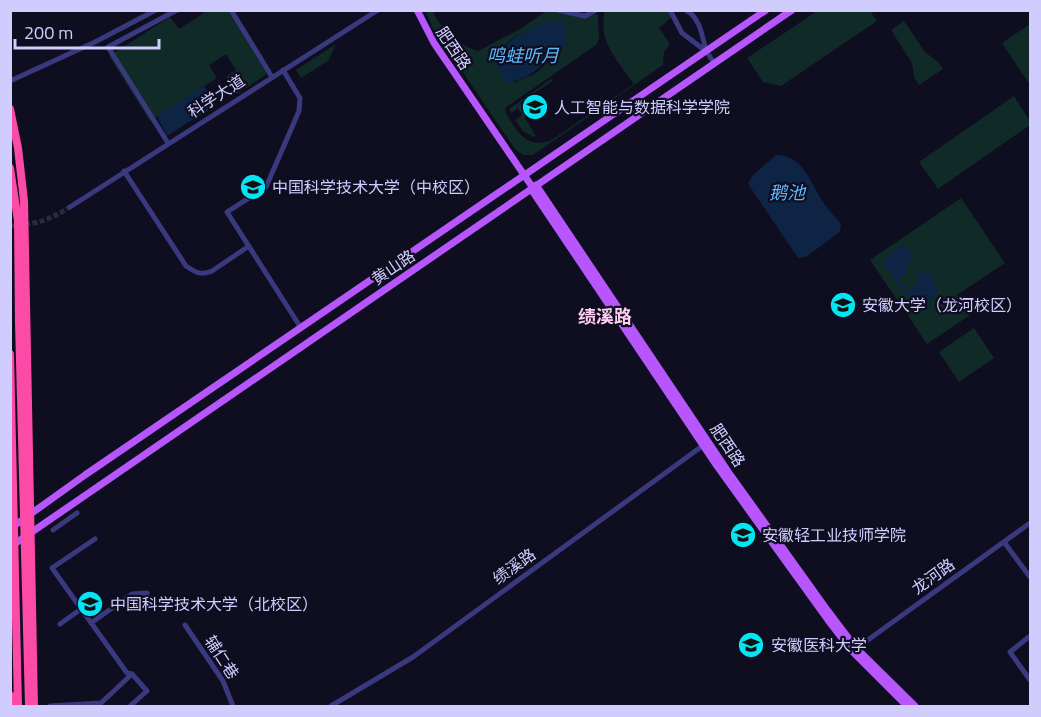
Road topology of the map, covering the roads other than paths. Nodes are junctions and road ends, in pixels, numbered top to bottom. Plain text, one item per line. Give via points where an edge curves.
1 (156, 10) edge
2 (177, 10) edge
3 (231, 10) edge
4 (378, 10) edge
5 (417, 10) edge
6 (557, 10) edge
7 (597, 10) edge
8 (670, 10) edge
9 (686, 10) edge
10 (766, 10) edge
11 (792, 10) edge
12 (706, 52) junction
13 (714, 63) junction
14 (283, 70) junction
15 (272, 77) junction
16 (10, 81) edge
17 (10, 109) edge
18 (168, 143) junction
19 (10, 168) edge
20 (124, 171) junction
21 (525, 175) junction
22 (533, 187) junction
23 (24, 201) junction
24 (10, 202) edge
25 (70, 207) tunnel mouth
26 (249, 246) junction
27 (302, 328) junction
28 (10, 354) edge
29 (706, 443) junction
30 (77, 513) dead end
31 (30, 514) junction
32 (1030, 523) edge
33 (10, 528) edge
34 (52, 530) dead end
35 (30, 532) junction
36 (95, 538) dead end
37 (1004, 542) junction
38 (10, 547) edge
39 (1030, 577) edge
40 (81, 609) junction
41 (146, 610) dead end
42 (91, 623) junction
43 (60, 624) dead end
44 (184, 625) dead end
45 (1030, 636) edge
46 (854, 649) junction
47 (132, 674) junction
48 (1030, 680) edge
49 (10, 694) edge
50 (11, 706) edge
51 (18, 706) edge
52 (29, 706) edge
53 (34, 706) edge
54 (50, 706) edge
55 (130, 706) edge
56 (233, 706) edge
57 (331, 706) edge
58 (907, 706) edge
59 (915, 706) edge

1 - 16 street
2 - 18 street via 108,47
3 - 15 street
4 - 14 street, 科学大道 via 358,27
5 - 21 main road, 肥西路 via 434,43
6 - 7 street via 585,16
8 - 12 street via 682,33
9 - 12 street via 699,25
10 - 12 main road, 黄山路
11 - 13 main road, 黄山路
12 - 13 street
12 - 21 main road, 黄山路
13 - 22 main road, 黄山路
14 - 15 street, 科学大道
14 - 26 street via 300,98 299,111 267,187 227,212
15 - 18 street, 科学大道
17 - 23 highway
18 - 20 street, 科学大道
19 - 52 highway via 18,221
20 - 25 street, 科学大道
20 - 26 street via 186,266 196,273 212,271
21 - 22 main road, 肥西路
21 - 27 main road, 黄山路
22 - 29 main road, 肥西路
22 - 35 main road, 黄山路
23 - 24 street
23 - 31 highway
26 - 27 street
27 - 31 main road, 黄山路
28 - 51 highway
29 - 46 main road, 肥西路 via 823,613
29 - 57 street, 绩溪路 via 413,657
30 - 34 street
31 - 33 main road, 黄山路
31 - 35 highway
32 - 37 street, 龙河路
35 - 38 main road, 黄山路
35 - 53 highway
36 - 40 street via 52,568
37 - 39 street
37 - 46 street, 龙河路
40 - 42 street
40 - 43 street
41 - 42 street via 147,593 132,594
42 - 47 street via 127,673
44 - 56 street, 辅仁巷 via 223,681
45 - 48 street via 1010,652
46 - 58 main road, 肥西路
46 - 59 main road, 肥西路
47 - 54 street via 100,703
47 - 55 street via 147,691
49 - 50 highway

